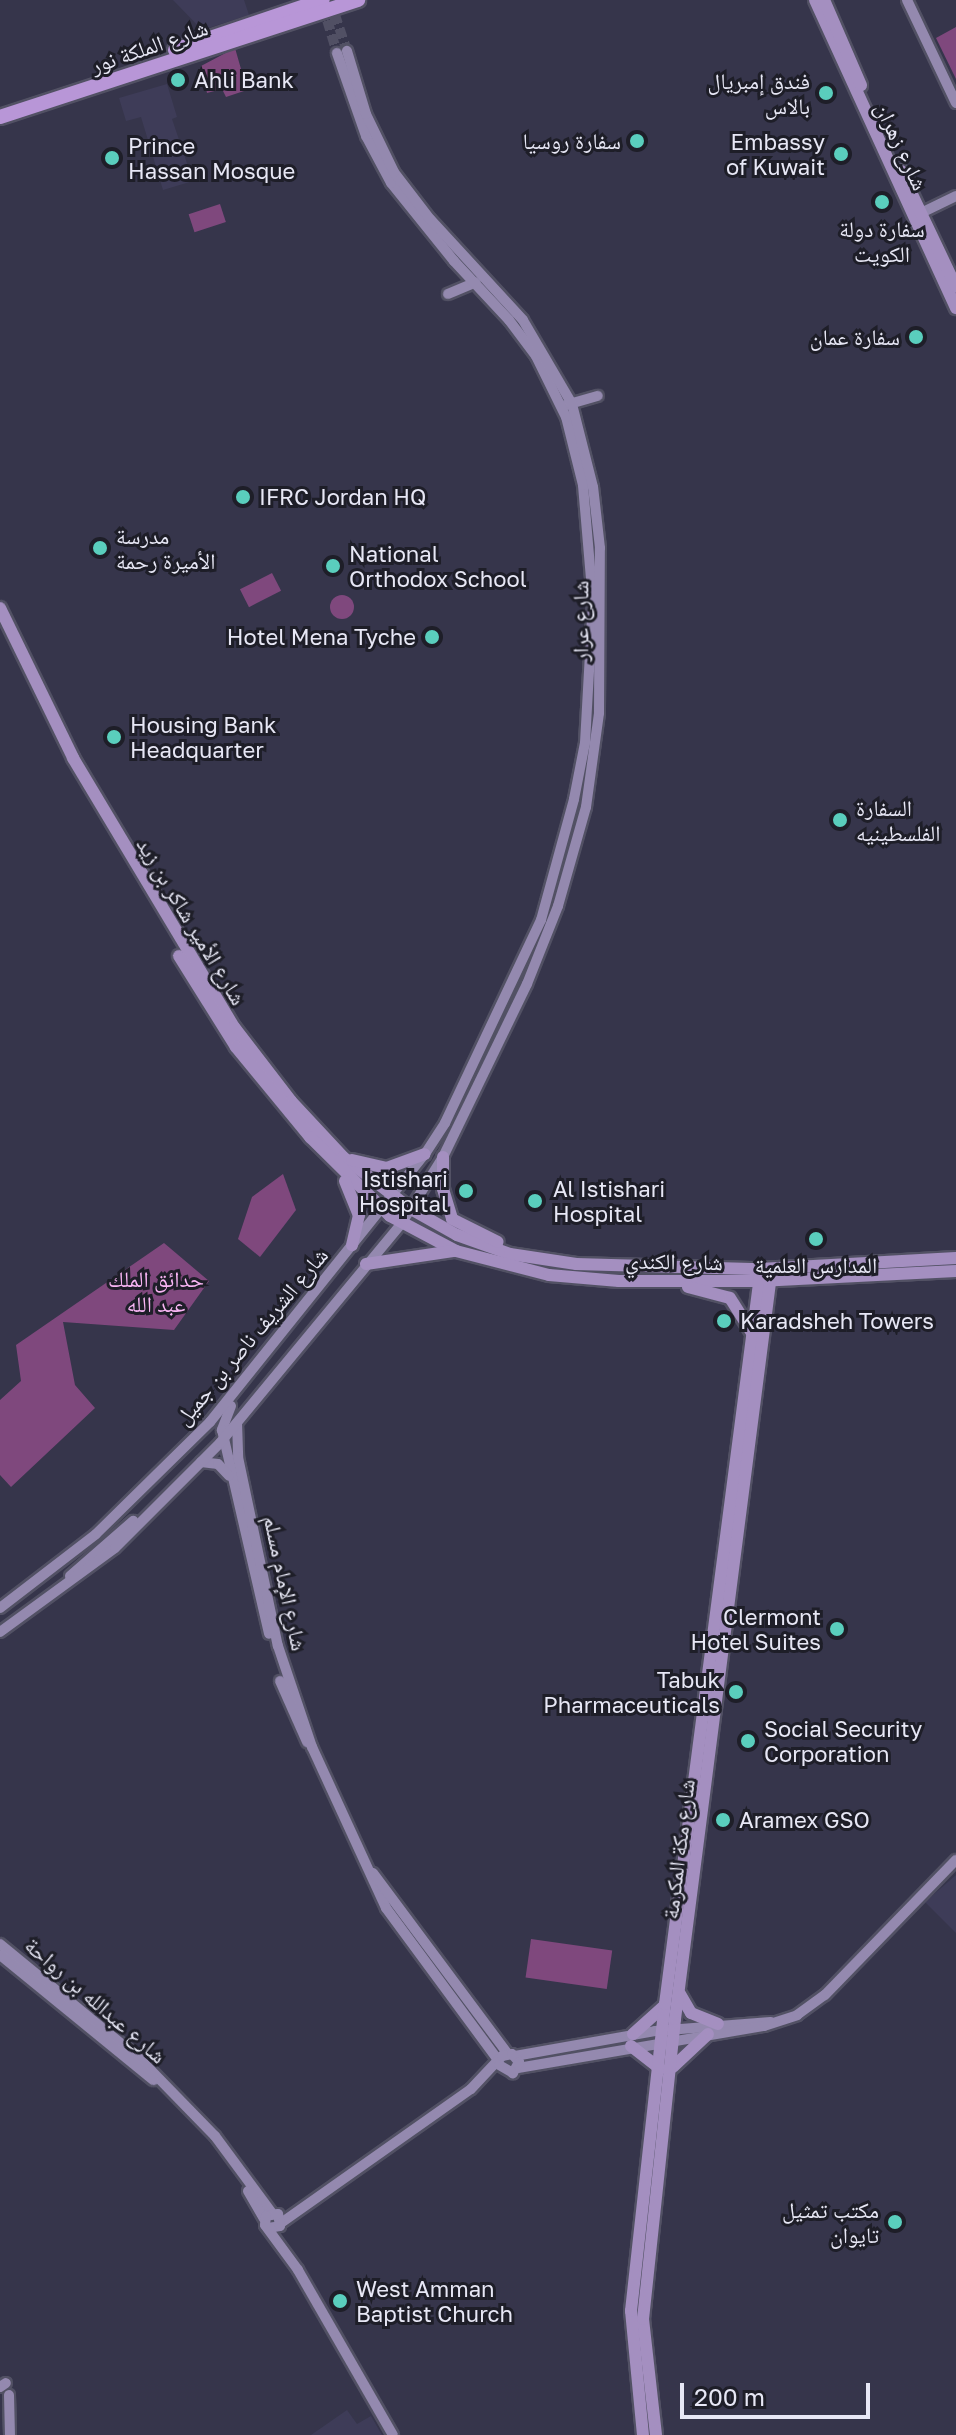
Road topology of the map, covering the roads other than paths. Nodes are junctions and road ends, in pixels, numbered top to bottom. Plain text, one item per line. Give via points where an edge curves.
1 (323, 0) edge
2 (358, 0) edge
3 (809, 0) edge
4 (815, 0) edge
5 (824, 0) edge
6 (832, 0) edge
7 (907, 0) edge
8 (837, 40) junction
9 (956, 103) edge
10 (0, 115) edge
11 (956, 196) edge
12 (921, 213) junction
13 (486, 280) junction
14 (474, 282) junction
15 (956, 287) edge
16 (448, 294) dead end
17 (956, 308) edge
18 (598, 396) dead end
19 (560, 404) junction
20 (572, 404) junction
21 (0, 608) edge
22 (0, 627) edge
23 (425, 1154) junction
24 (443, 1157) junction
25 (341, 1162) junction
26 (393, 1196) junction
27 (382, 1209) junction
28 (411, 1209) junction
29 (401, 1224) junction
30 (352, 1245) junction
31 (456, 1251) junction
32 (956, 1258) edge
33 (562, 1262) junction
34 (366, 1264) junction
35 (956, 1271) edge
36 (765, 1275) junction
37 (646, 1281) junction
38 (752, 1333) junction
39 (238, 1388) junction
40 (237, 1423) junction
41 (224, 1439) junction
42 (201, 1462) junction
43 (233, 1484) junction
44 (156, 1505) junction
45 (68, 1578) dead end
46 (0, 1608) edge
47 (0, 1632) edge
48 (312, 1747) junction
49 (956, 1860) edge
50 (0, 1944) edge
51 (0, 1955) edge
52 (680, 1994) junction
53 (665, 2004) junction
54 (771, 2022) junction
55 (718, 2024) junction
56 (668, 2034) junction
57 (708, 2034) junction
58 (632, 2040) junction
59 (508, 2063) junction
60 (666, 2069) junction
61 (165, 2088) junction
62 (274, 2220) junction
63 (5, 2388) edge
64 (0, 2425) edge
65 (8, 2435) edge
66 (393, 2435) edge
67 (643, 2435) edge
68 (656, 2435) edge

1 - 10 highway, شارع الملكة نور
2 - 10 highway, شارع الملكة نور
3 - 8 main road
4 - 8 main road, شارع زهران
5 - 8 main road, شارع زهران
6 - 8 main road
7 - 9 main road
8 - 12 main road, شارع زهران
8 - 17 main road, شارع زهران
11 - 12 main road
12 - 15 main road, شارع زهران
13 - 14 main road
13 - 14 main road, شارع عرار via 394,172 342,52 381,167
13 - 20 main road, شارع عرار via 537,338
14 - 16 main road
14 - 19 main road, شارع عرار via 522,336
18 - 20 main road
19 - 20 main road
19 - 23 main road, شارع عرار via 583,485 591,562 592,640 580,771 541,920 445,1123
20 - 24 main road, شارع عرار via 593,487 600,548 599,713 586,807 533,971
21 - 25 main road, شارع الأمير شاكر بن زيد via 73,758 207,987
22 - 25 main road, شارع الأمير شاكر بن زيد via 68,761 195,983 256,1074
23 - 25 main road via 387,1168
23 - 26 main road, شارع عرار
24 - 28 main road, شارع عرار
24 - 33 main road via 445,1203 456,1224
25 - 26 main road, شارع الأمير شاكر بن زيد
25 - 27 main road, شارع الأمير شاكر بن زيد
25 - 30 main road via 359,1215
26 - 27 main road, شارع عرار
26 - 28 main road, شارع الأمير شاكر بن زيد
27 - 29 main road, شارع الأمير شاكر بن زيد
27 - 30 main road, شارع الشريف ناصر بن جميل
28 - 29 main road, شارع عرار
28 - 33 main road, شارع الكندي via 476,1243
29 - 31 main road, شارع الكندي
29 - 34 main road, شارع الشريف ناصر بن جميل
30 - 39 main road, شارع الشريف ناصر بن جميل
31 - 34 main road
31 - 37 main road, شارع الكندي via 549,1275
32 - 36 main road, شارع الكندي
33 - 36 main road, شارع الكندي
34 - 40 main road, شارع الشريف ناصر بن جميل
35 - 36 main road, شارع الكندي
36 - 37 main road, شارع الكندي
36 - 38 main road, شارع مكة المكرمة
36 - 52 main road, شارع مكة المكرمة
37 - 38 main road via 724,1295 743,1311
38 - 53 main road, شارع مكة المكرمة
39 - 41 main road via 222,1420
39 - 46 main road, شارع الشريف ناصر بن جميل via 126,1506
40 - 41 main road, شارع الشريف ناصر بن جميل
40 - 48 main road, شارع الإمام مسلم via 238,1457 278,1646
41 - 42 main road, شارع الشريف ناصر بن جميل
41 - 43 main road, شارع الإمام مسلم
42 - 43 main road via 224,1468
42 - 44 main road, شارع الشريف ناصر بن جميل
43 - 48 main road, شارع الإمام مسلم via 284,1693
44 - 45 main road, شارع الشريف ناصر بن جميل
44 - 47 main road, شارع الشريف ناصر بن جميل via 71,1584
48 - 59 main road, شارع الإمام مسلم via 372,1873
49 - 54 main road via 817,2002
50 - 61 main road, شارع عبدالله بن رواحة via 109,2032
51 - 61 main road, شارع عبدالله بن رواحة
52 - 55 main road via 691,2013
52 - 56 main road, شارع مكة المكرمة
53 - 56 main road, شارع مكة المكرمة
53 - 58 main road
54 - 55 main road
54 - 57 main road
55 - 56 main road
56 - 57 main road
56 - 58 main road
56 - 60 main road, شارع مكة المكرمة
57 - 60 main road
58 - 59 main road
58 - 60 main road
59 - 62 main road
60 - 67 main road, شارع مكة المكرمة via 631,2311
60 - 68 main road, شارع مكة المكرمة via 643,2319
61 - 62 main road, شارع عبدالله بن رواحة via 215,2136
62 - 66 main road, شارع عبدالله بن رواحة via 293,2263
63 - 65 main road
64 - 65 main road

